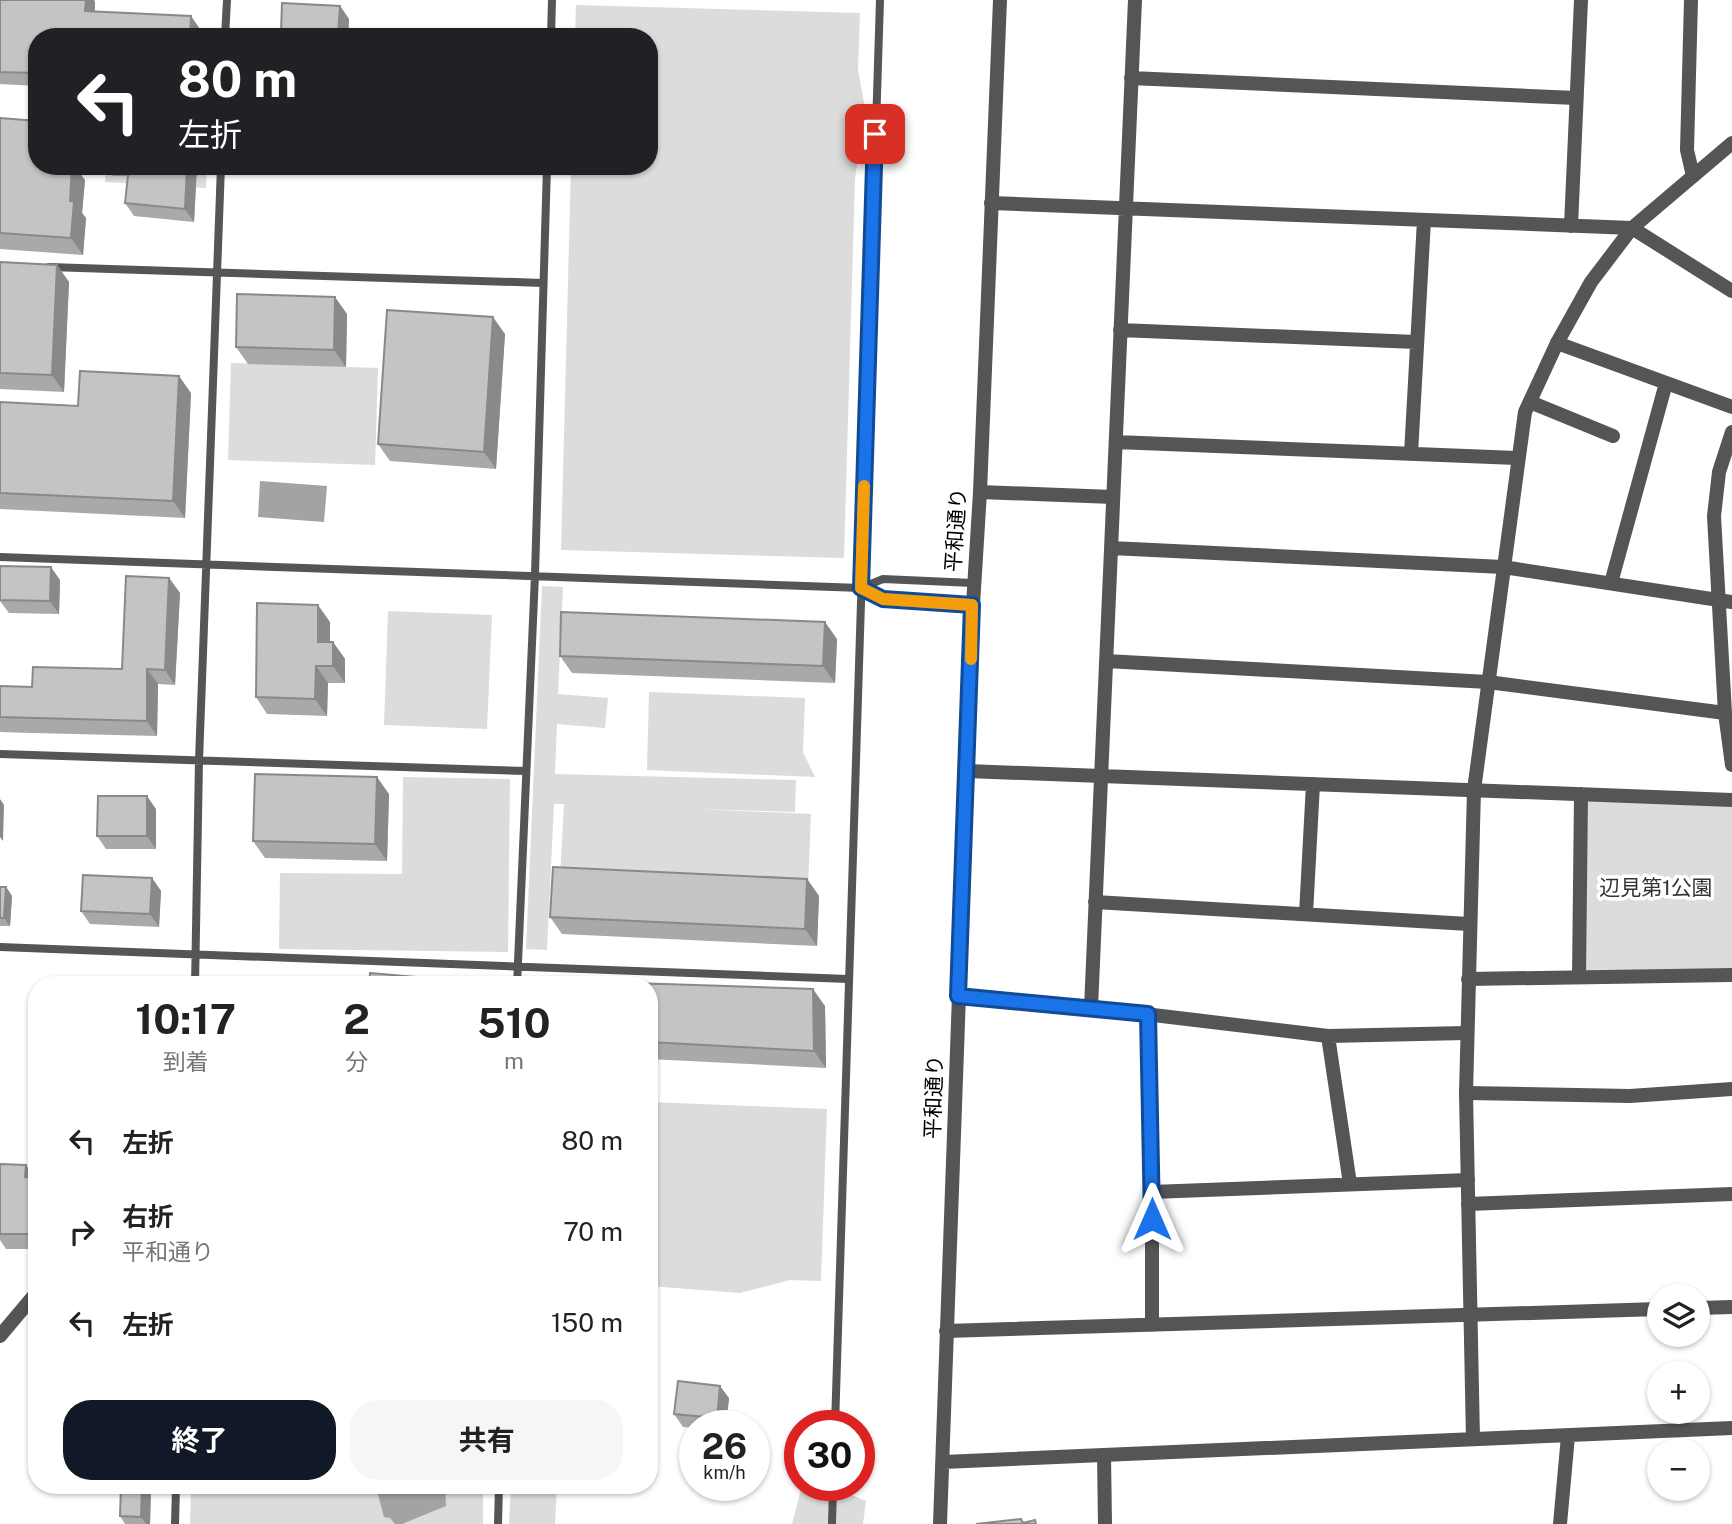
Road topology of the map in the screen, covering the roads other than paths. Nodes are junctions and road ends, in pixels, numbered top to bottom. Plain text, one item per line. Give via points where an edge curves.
1 (227, 0) edge
2 (552, 0) edge
3 (880, 0) edge
4 (1000, 0) edge
5 (1135, 0) edge
6 (1581, 0) edge
7 (1691, 0) edge
8 (225, 28) edge
9 (551, 28) edge
10 (1131, 78) junction
11 (1576, 98) junction
12 (1732, 144) edge
13 (221, 175) edge
14 (547, 175) edge
15 (1693, 176) junction
16 (991, 203) junction
17 (1125, 208) junction
18 (1424, 220) junction
19 (1571, 226) junction
20 (1632, 229) junction
21 (41, 266) edge
22 (218, 271) junction
23 (543, 284) junction
24 (1732, 291) edge
25 (1120, 330) junction
26 (1416, 342) junction
27 (1557, 344) junction
28 (1666, 383) junction
29 (1530, 402) junction
30 (1732, 407) edge
31 (1732, 432) edge
32 (1613, 436) dead end
33 (1116, 442) junction
34 (1410, 454) junction
35 (1517, 458) junction
36 (980, 492) junction
37 (1113, 497) junction
38 (1111, 548) junction
39 (0, 557) edge
40 (205, 565) junction
41 (1503, 568) junction
42 (535, 575) junction
43 (974, 583) junction
44 (1611, 583) junction
45 (861, 588) junction
46 (1725, 601) edge
47 (972, 605) junction
48 (1106, 661) junction
49 (1488, 682) junction
50 (1725, 713) junction
51 (0, 754) edge
52 (199, 761) junction
53 (1732, 765) edge
54 (526, 771) junction
55 (967, 771) junction
56 (1101, 776) junction
57 (1313, 784) junction
58 (1474, 790) junction
59 (1581, 794) junction
60 (1732, 800) edge
61 (1096, 902) junction
62 (1306, 914) junction
63 (1469, 924) junction
64 (0, 947) edge
65 (196, 954) junction
66 (517, 966) junction
67 (1732, 975) edge
68 (195, 976) edge
69 (517, 976) edge
70 (1579, 977) junction
71 (848, 979) junction
72 (1468, 979) junction
73 (958, 996) junction
74 (1091, 1008) junction
75 (1148, 1014) junction
76 (1466, 1033) junction
77 (1328, 1036) junction
78 (1732, 1088) edge
79 (1466, 1093) junction
80 (1468, 1180) junction
81 (1350, 1184) junction
82 (1152, 1192) junction
83 (1732, 1194) edge
84 (1468, 1204) junction
85 (28, 1303) edge
86 (1732, 1307) edge
87 (1710, 1308) edge
88 (1647, 1309) edge
89 (1470, 1316) junction
90 (1152, 1325) junction
91 (946, 1331) junction
92 (0, 1336) edge
93 (835, 1410) edge
94 (1732, 1428) edge
95 (1568, 1436) junction
96 (1473, 1439) junction
97 (1104, 1455) junction
98 (943, 1462) junction
99 (176, 1494) edge
100 (499, 1494) edge
101 (833, 1501) edge
102 (175, 1524) edge
103 (498, 1524) edge
104 (832, 1524) edge
105 (940, 1524) edge
106 (1105, 1524) edge
107 (1560, 1524) edge

1 - 8 lane
2 - 9 lane
3 - 45 lane
4 - 16 street, 平和通り
5 - 10 street
6 - 11 street
7 - 15 street via 1687,150
10 - 11 street
10 - 17 street
11 - 19 street
12 - 15 street
13 - 22 lane
14 - 23 lane
15 - 20 street
16 - 17 street
16 - 36 street, 平和通り
17 - 18 street
17 - 25 street
18 - 19 street
18 - 26 street
19 - 20 street
20 - 24 street
20 - 27 street via 1591,282
21 - 22 lane
22 - 23 lane
22 - 40 lane
23 - 42 lane
25 - 26 street
25 - 33 street
26 - 34 street
27 - 28 street
27 - 29 street
28 - 30 street
28 - 44 street
29 - 32 street
29 - 35 street
31 - 46 street via 1719,472 1714,516
33 - 34 street
33 - 37 street
34 - 35 street
35 - 41 street
36 - 37 street
36 - 43 street, 平和通り
37 - 38 street
38 - 41 street
38 - 48 street
39 - 40 lane
40 - 42 lane
40 - 52 lane
41 - 44 street
41 - 49 street
42 - 45 lane
42 - 54 lane
43 - 45 lane via 883,579
43 - 47 street, 平和通り
44 - 46 street
45 - 47 lane via 883,599
45 - 71 lane
46 - 50 street
47 - 55 street, 平和通り
48 - 49 street
48 - 56 street
49 - 50 street
49 - 58 street
50 - 53 street
51 - 52 lane
52 - 54 lane
52 - 65 lane
54 - 66 lane
55 - 56 street
55 - 73 street, 平和通り
56 - 57 street
56 - 61 street
57 - 58 street
57 - 62 street
58 - 59 street
58 - 63 street
59 - 60 street
59 - 70 street
61 - 62 street
61 - 74 street
62 - 63 street
63 - 72 street
64 - 65 lane
65 - 66 lane
65 - 68 lane
66 - 69 lane
66 - 71 lane
67 - 70 street
70 - 72 street
71 - 93 lane
72 - 76 street
73 - 74 street
73 - 91 street, 平和通り
74 - 75 street
75 - 77 street
75 - 82 street
76 - 77 street
76 - 79 street
77 - 81 street
78 - 79 street via 1630,1096
79 - 80 street
80 - 81 street
80 - 84 street
81 - 82 street
82 - 90 street
83 - 84 street
84 - 89 street
85 - 92 street
86 - 87 street
88 - 89 street
89 - 90 street
89 - 96 street
90 - 91 street
91 - 98 street, 平和通り
94 - 95 street
95 - 96 street
95 - 107 street
96 - 97 street
97 - 98 street
97 - 106 street
98 - 105 street, 平和通り
99 - 102 lane
100 - 103 lane
101 - 104 lane

